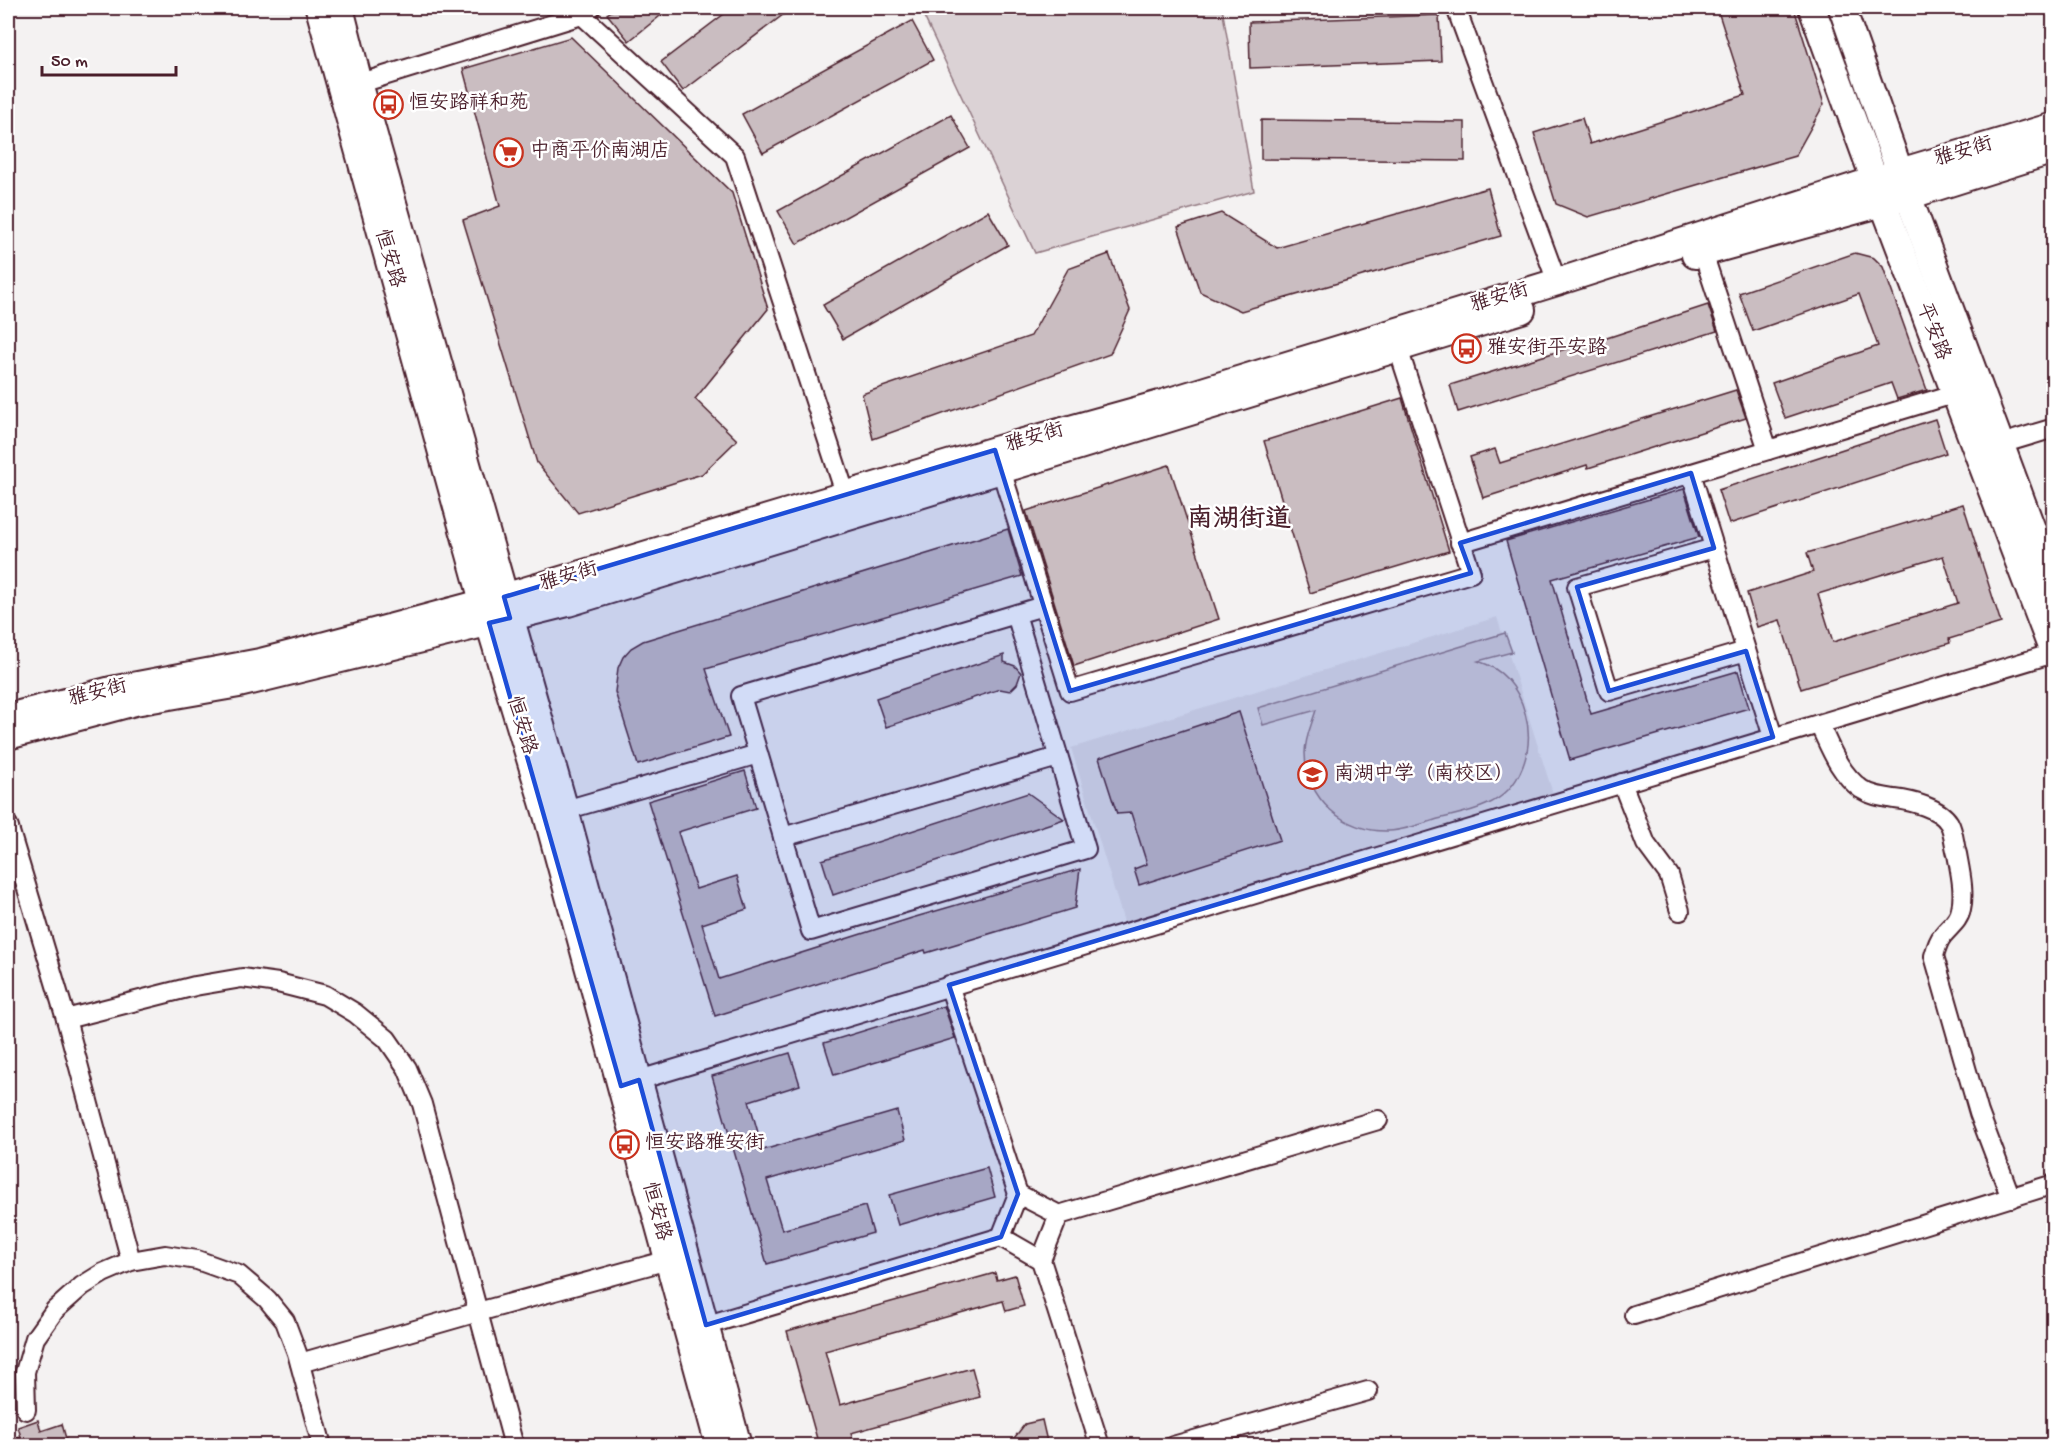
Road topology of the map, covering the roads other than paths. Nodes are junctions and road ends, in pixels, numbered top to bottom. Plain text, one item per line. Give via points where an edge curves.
1 (319, 8) edge
2 (340, 8) edge
3 (1456, 8) edge
4 (1812, 8) edge
5 (1842, 8) edge
6 (586, 11) edge
7 (350, 86) junction
8 (2054, 126) edge
9 (2054, 150) edge
10 (1904, 184) junction
11 (1879, 191) junction
12 (1700, 245) junction
13 (1557, 282) junction
14 (1395, 340) junction
15 (1967, 390) junction
16 (2054, 428) edge
17 (2001, 444) junction
18 (1768, 450) junction
19 (998, 460) junction
20 (1691, 473) junction
21 (846, 496) junction
22 (1460, 543) junction
23 (1714, 548) junction
24 (2054, 588) edge
25 (1043, 606) junction
26 (497, 610) junction
27 (1016, 614) junction
28 (1746, 651) junction
29 (2053, 654) edge
30 (8, 717) edge
31 (1819, 724) junction
32 (8, 736) edge
33 (1773, 738) junction
34 (758, 754) junction
35 (1058, 757) junction
36 (1622, 783) junction
37 (556, 812) junction
38 (8, 825) edge
39 (783, 837) junction
40 (1680, 911) dead end
41 (949, 985) junction
42 (66, 1019) junction
43 (630, 1083) junction
44 (1378, 1120) dead end
45 (2054, 1184) edge
46 (1018, 1194) junction
47 (2011, 1198) junction
48 (1059, 1215) junction
49 (1001, 1237) junction
50 (677, 1257) junction
51 (1041, 1260) junction
52 (131, 1261) junction
53 (478, 1312) junction
54 (1634, 1315) dead end
55 (697, 1328) junction
56 (300, 1363) junction
57 (1368, 1391) dead end
58 (26, 1410) dead end
59 (321, 1446) edge
60 (514, 1446) edge
61 (719, 1446) edge
62 (738, 1446) edge
63 (1100, 1446) edge
64 (1173, 1446) edge

1 - 7 main road, 恒安路
2 - 7 main road, 恒安路
3 - 13 street
4 - 11 main road, 平安路
5 - 10 main road, 平安路
6 - 7 street
6 - 21 street via 735,156
7 - 26 main road, 恒安路
8 - 10 main road, 雅安街
9 - 10 main road, 雅安街
10 - 11 main road, 雅安街
10 - 15 main road, 平安路
11 - 12 main road, 雅安街
11 - 15 main road, 平安路
12 - 13 main road, 雅安街
12 - 14 main road, 雅安街
12 - 18 street
13 - 14 main road, 雅安街
14 - 19 main road, 雅安街 via 1160,404
14 - 22 street
15 - 17 main road, 平安路
15 - 18 street
15 - 29 main road, 平安路
16 - 17 street
17 - 24 main road, 平安路
18 - 20 street
19 - 21 main road, 雅安街
19 - 25 street
19 - 26 main road, 雅安街 via 567,603
20 - 22 street
20 - 23 street
21 - 26 main road, 雅安街
22 - 25 street via 1471,573 1070,691
23 - 28 street
23 - 28 street via 1577,587 1609,691
25 - 27 street
26 - 30 main road, 雅安街 via 111,690
26 - 32 main road, 雅安街 via 239,684 135,702
26 - 37 main road, 恒安路
27 - 34 street via 741,696
27 - 35 street
28 - 33 street
29 - 31 street
31 - 33 street
31 - 47 street via 1841,768 1862,789 1924,807 1949,824 1958,863 1962,909 1958,920 1942,935 1934,956 1979,1113
33 - 36 street
34 - 37 street
34 - 39 street
35 - 39 street
35 - 39 street via 1086,849 811,931
36 - 40 street via 1646,844 1669,875
36 - 41 street
37 - 43 main road, 恒安路
38 - 42 street
41 - 43 street
41 - 46 street
42 - 52 street
42 - 53 street via 242,978 325,995 355,1013 387,1039 407,1068 422,1104
43 - 50 main road, 恒安路
44 - 48 street
45 - 47 street
46 - 48 street
46 - 49 street
47 - 54 street
48 - 51 street
49 - 51 street
49 - 55 street
50 - 53 street
50 - 55 main road, 恒安路
51 - 63 street
52 - 56 street via 165,1255 197,1260 239,1275 285,1321
52 - 58 street via 82,1286 55,1310 35,1338 25,1371
53 - 56 street
53 - 60 street
55 - 61 main road, 恒安路
55 - 62 main road, 恒安路
56 - 59 street
57 - 64 street

